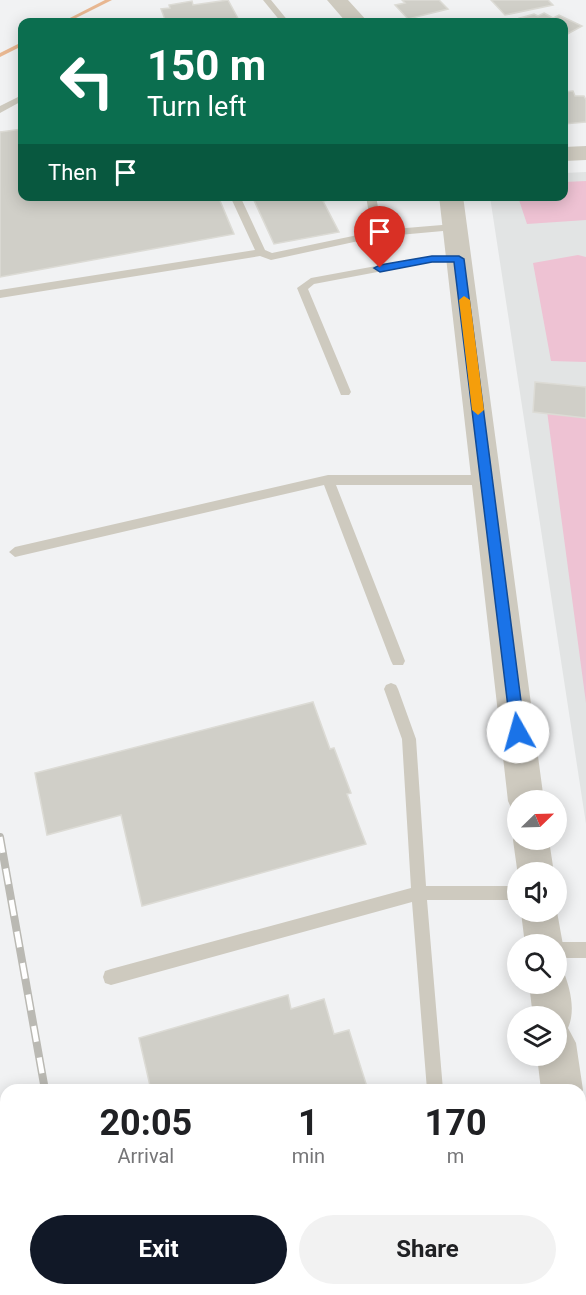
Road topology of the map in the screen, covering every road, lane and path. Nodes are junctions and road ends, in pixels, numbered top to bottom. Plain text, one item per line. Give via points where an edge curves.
1 (267, 0) edge
2 (338, 0) edge
3 (282, 18) edge
4 (354, 18) edge
5 (18, 101) edge
6 (18, 110) edge
7 (0, 112) edge
8 (586, 153) edge
9 (568, 154) edge
10 (237, 201) edge
11 (372, 201) edge
12 (451, 201) edge
13 (454, 227) junction
14 (377, 234) junction
15 (261, 252) junction
16 (459, 259) junction
17 (0, 294) edge
18 (345, 392) dead end
19 (328, 480) junction
20 (487, 480) junction
21 (15, 552) dead end
22 (398, 662) dead end
23 (391, 689) dead end
24 (525, 790) edge
25 (419, 893) junction
26 (507, 893) edge
27 (567, 950) edge
28 (586, 950) edge
29 (111, 977) dead end
30 (559, 1066) edge
31 (435, 1084) edge
32 (561, 1084) edge

1 - 3 lane
2 - 4 street
5 - 7 lane
6 - 7 lane
8 - 9 street
10 - 15 lane
11 - 14 lane
12 - 13 street
13 - 14 lane
13 - 16 street
14 - 15 lane via 271,257
15 - 17 lane
16 - 18 lane via 414,262 311,281 302,288
16 - 20 street
19 - 20 lane
19 - 21 lane
19 - 22 lane
20 - 24 street
23 - 25 lane via 409,739
25 - 26 lane
25 - 29 lane
25 - 31 lane
27 - 28 lane
30 - 32 street

